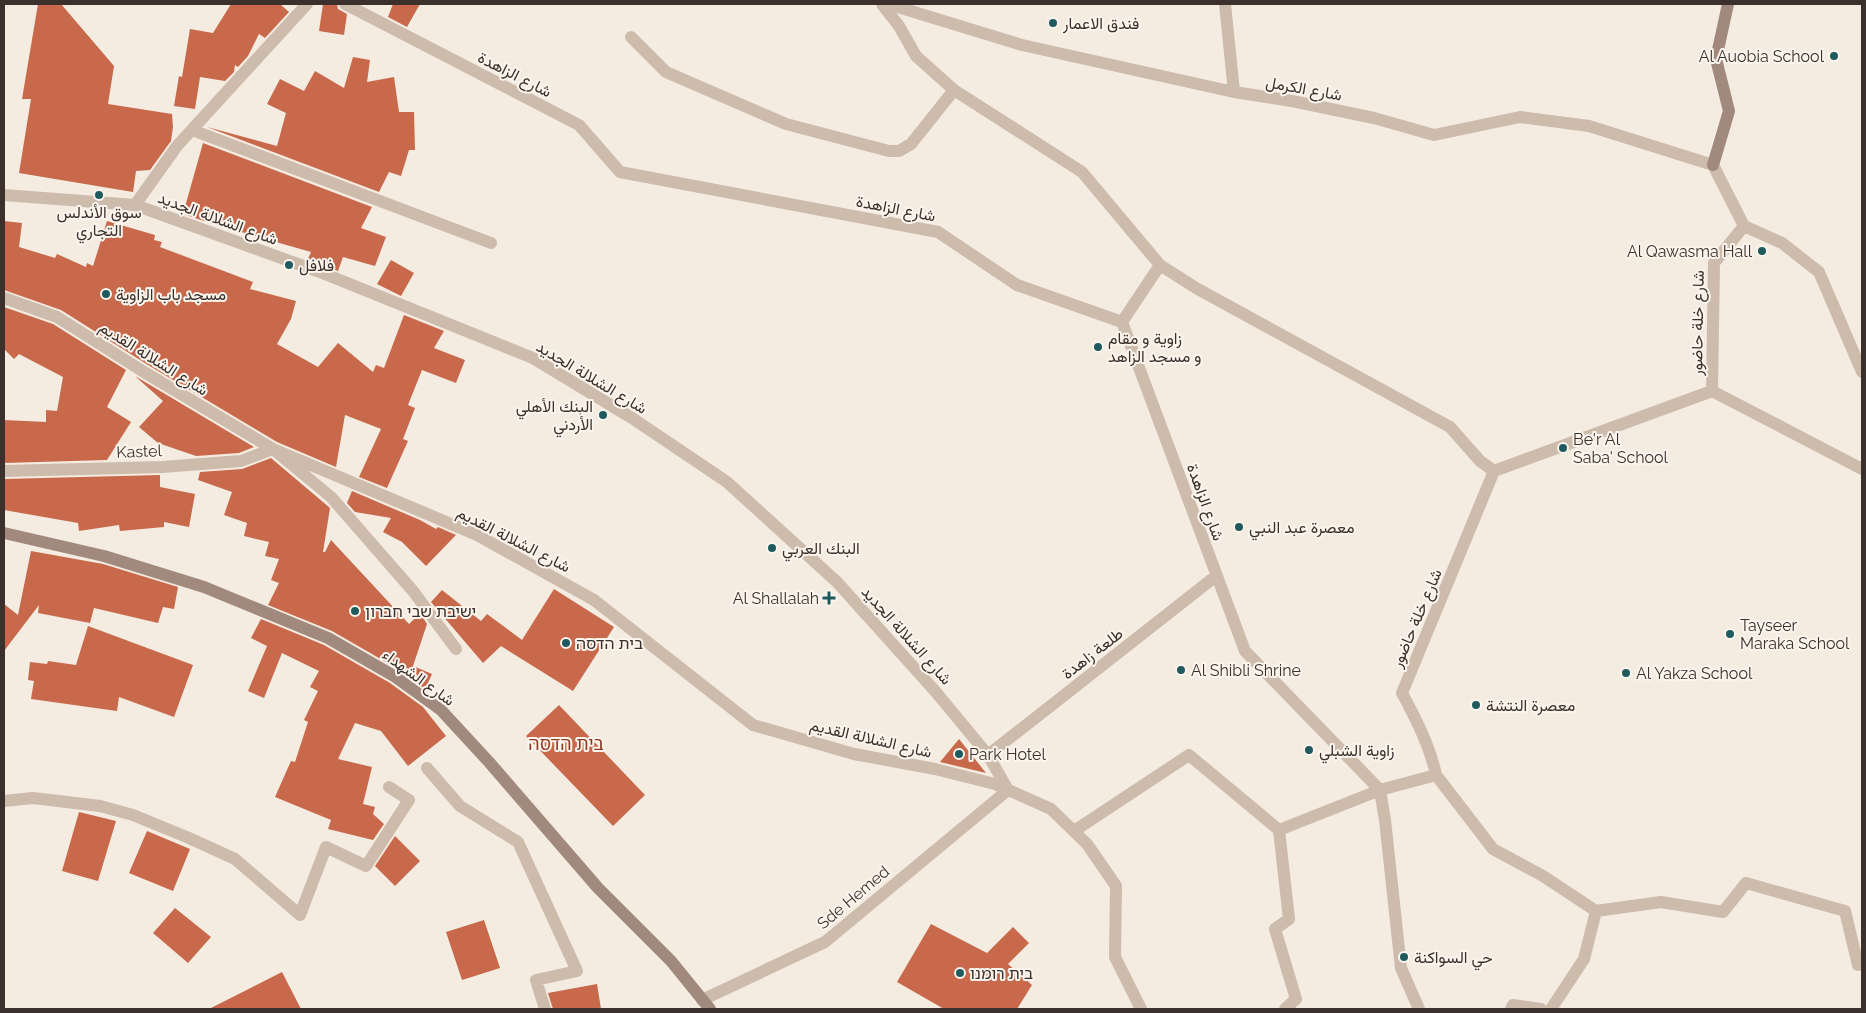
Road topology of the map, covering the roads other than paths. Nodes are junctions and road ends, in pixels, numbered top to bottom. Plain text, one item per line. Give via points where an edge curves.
1 (307, 4) edge
2 (345, 4) edge
3 (882, 4) edge
4 (888, 4) edge
5 (1225, 4) edge
6 (1728, 4) edge
7 (631, 37) dead end
8 (954, 90) junction
9 (1234, 92) junction
10 (192, 130) junction
11 (1713, 165) junction
12 (4, 195) edge
13 (135, 205) junction
14 (1744, 226) junction
15 (491, 243) dead end
16 (1160, 265) junction
17 (4, 298) edge
18 (1122, 322) junction
19 (1862, 372) edge
20 (1712, 391) junction
21 (273, 449) junction
22 (1862, 469) edge
23 (4, 471) edge
24 (1494, 471) junction
25 (4, 533) edge
26 (1216, 576) junction
27 (456, 649) dead end
28 (988, 755) junction
29 (427, 768) dead end
30 (1436, 775) junction
31 (389, 787) dead end
32 (1008, 790) junction
33 (1380, 790) junction
34 (4, 801) edge
35 (1279, 830) junction
36 (1074, 831) junction
37 (1596, 911) junction
38 (1862, 964) edge
39 (706, 1005) edge
40 (545, 1009) edge
41 (1141, 1009) edge
42 (1285, 1009) edge
43 (1419, 1009) edge
44 (1511, 1009) edge
45 (1541, 1009) edge
46 (1551, 1009) edge

1 - 10 street
2 - 18 street, شارع الزاهدة via 578,125 620,172 938,232 1017,285
3 - 8 street via 916,56
4 - 9 street, شارع الكرمل via 1022,45
5 - 9 street
6 - 11 street via 1716,59 1729,111
7 - 8 street via 666,72 786,124 889,151 911,144
8 - 16 street via 1082,172
9 - 11 street, شارع الكرمل via 1374,118 1434,135 1520,117 1590,126
10 - 13 street
10 - 15 street
11 - 14 street
12 - 13 street, شارع الشلالة الجديد
13 - 28 street, شارع الشلالة الجديد via 320,272 533,358 632,418 727,482 837,582
14 - 19 street via 1782,243 1819,272
14 - 20 street, شارع خلة حاضور via 1714,263
16 - 18 street
16 - 24 street via 1196,288 1450,427 1480,461
17 - 21 street, شارع الشلالة القديم via 57,317
18 - 26 street, شارع الزاهدة
20 - 22 street
20 - 24 street, شارع خلة حاضور
21 - 23 street, Kastel via 242,461 162,467
21 - 27 street via 331,497 413,591
21 - 32 street, شارع الشلالة القديم via 477,536 594,600 753,725 854,754 943,771
24 - 30 street, شارع خلة حاضور via 1402,693 1433,760
25 - 39 street, شارع الشهداء via 104,556 204,587 328,638 394,676 441,710 598,888 670,961
26 - 28 street, طلعة زاهدة
26 - 33 street, شارع الزاهدة via 1245,651
28 - 32 street, شارع الشلالة الجديد
29 - 40 street via 460,806 518,842 578,971 536,980
30 - 33 street
30 - 37 street via 1493,849 1543,876
31 - 34 street via 409,800 366,866 326,847 300,916 236,859 133,815 100,806 33,798
32 - 36 street, شارع الشلالة القديم via 1051,809
32 - 39 street, Sde Hemed via 825,942
33 - 35 street
33 - 43 street via 1401,968
35 - 36 street via 1189,755
35 - 42 street via 1289,919 1275,929 1296,999
36 - 41 street, شارع الشلالة القديم via 1116,886 1115,957
37 - 38 street via 1661,902 1723,912 1746,883 1845,911 1858,965
37 - 46 street via 1584,959
44 - 45 street via 1514,1005

